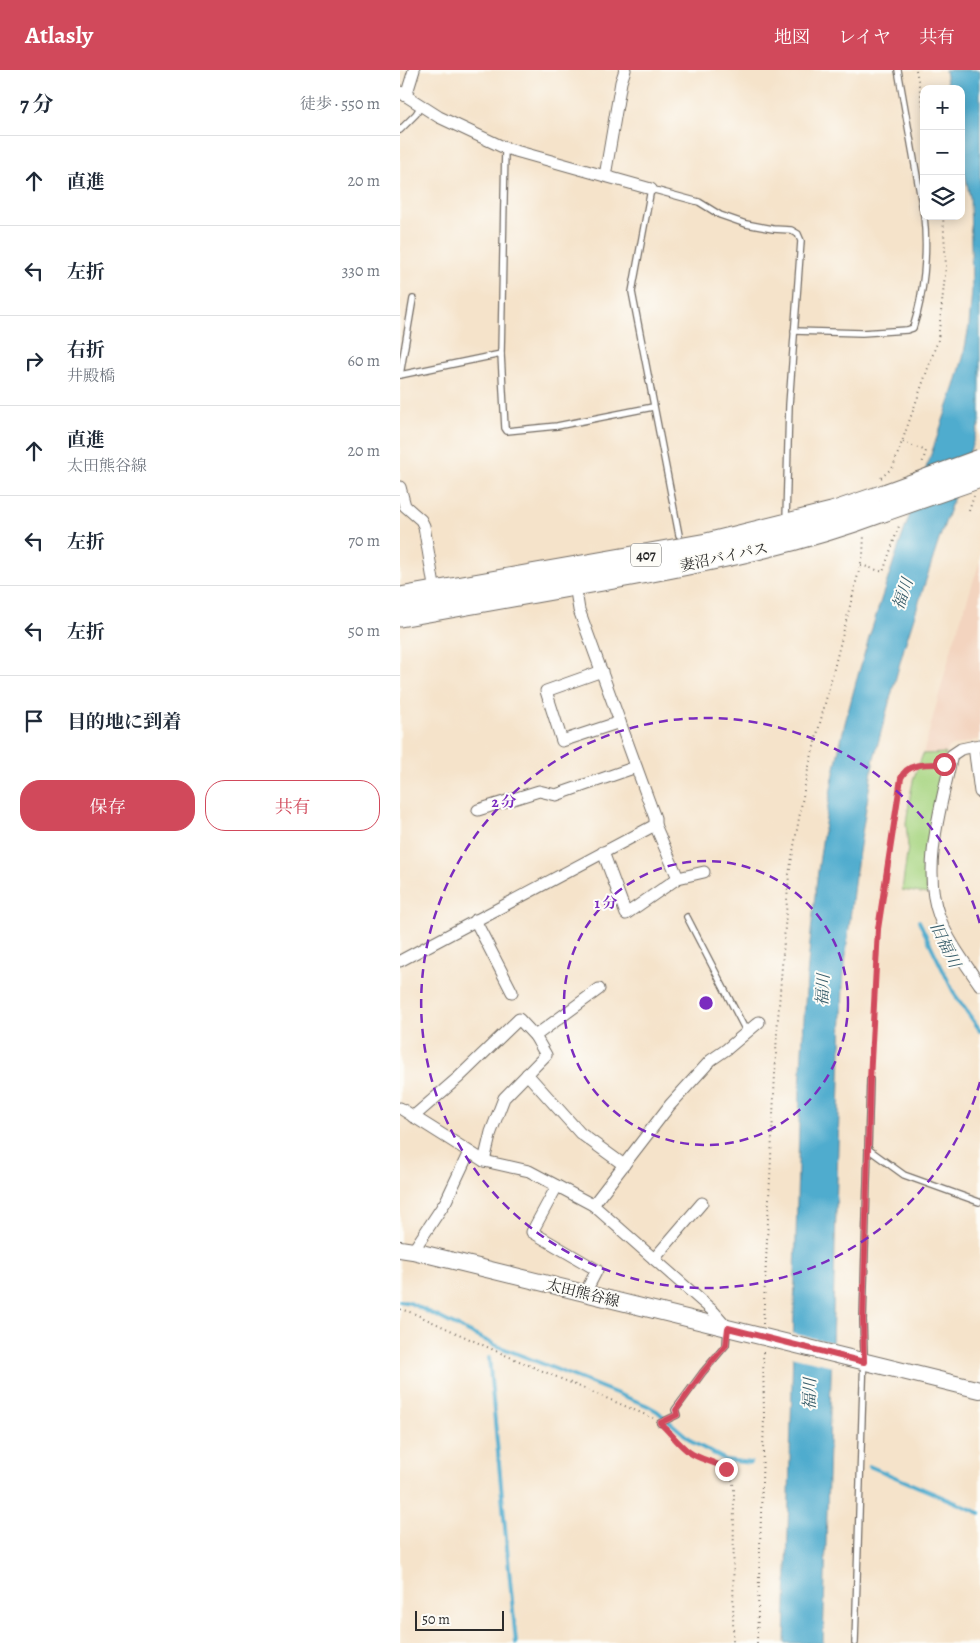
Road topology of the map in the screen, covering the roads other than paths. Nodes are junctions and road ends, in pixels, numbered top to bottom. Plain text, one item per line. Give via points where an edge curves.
1 (414, 70) edge
2 (625, 70) edge
3 (898, 70) edge
4 (403, 94) edge
5 (421, 106) junction
6 (400, 130) edge
7 (505, 148) junction
8 (606, 176) junction
9 (650, 190) junction
10 (920, 194) edge
11 (924, 220) edge
12 (413, 300) dead end
13 (794, 331) junction
14 (501, 354) junction
15 (400, 375) edge
16 (653, 407) junction
17 (980, 460) edge
18 (980, 477) edge
19 (400, 487) edge
20 (882, 496) junction
21 (789, 533) junction
22 (679, 535) dead end
23 (575, 586) junction
24 (435, 592) junction
25 (406, 606) edge
26 (602, 671) junction
27 (620, 722) junction
28 (977, 745) edge
29 (636, 767) junction
30 (980, 792) edge
31 (478, 810) dead end
32 (655, 824) junction
33 (603, 852) junction
34 (704, 872) dead end
35 (678, 878) junction
36 (687, 917) dead end
37 (474, 920) junction
38 (400, 961) edge
39 (978, 977) edge
40 (599, 989) dead end
41 (512, 992) dead end
42 (759, 1022) dead end
43 (747, 1034) junction
44 (535, 1036) junction
45 (527, 1074) junction
46 (870, 1080) road end
47 (401, 1110) edge
48 (413, 1117) junction
49 (868, 1149) junction
50 (469, 1152) junction
51 (484, 1161) junction
52 (624, 1165) junction
53 (557, 1186) junction
54 (979, 1202) dead end
55 (702, 1203) dead end
56 (593, 1205) junction
57 (406, 1250) edge
58 (654, 1259) junction
59 (585, 1293) junction
60 (728, 1328) junction
61 (862, 1362) junction
62 (980, 1390) edge
63 (660, 1423) road end
64 (855, 1643) edge

1 - 4 street
2 - 8 street
3 - 10 lane
4 - 5 street
5 - 6 lane
5 - 7 street
7 - 8 street
7 - 14 lane
8 - 9 street
9 - 13 lane via 699,202 746,224 791,230 798,234 801,241
9 - 16 lane via 632,292
11 - 13 lane via 925,263 914,328 862,333
12 - 15 lane
13 - 21 lane via 786,504
14 - 15 lane
14 - 16 lane via 507,431 557,426
16 - 22 lane
17 - 20 highway, 妻沼バイパス / 407, bridge
18 - 20 highway, 妻沼バイパス / 407, bridge
19 - 24 street via 405,506 424,526
20 - 21 highway, 妻沼バイパス / 407 via 840,527
21 - 23 highway, 妻沼バイパス / 407 via 713,560
21 - 24 highway, 妻沼バイパス / 407 via 707,544
23 - 25 highway, 妻沼バイパス / 407
23 - 26 street via 580,610
24 - 25 highway, 妻沼バイパス / 407
26 - 27 street
26 - 27 street via 546,691 562,741
27 - 29 street
28 - 30 street
28 - 39 street via 952,755 931,867 938,914
29 - 31 street via 556,795 539,791
29 - 32 street
32 - 33 street
32 - 35 street
33 - 35 street via 626,914
33 - 37 street
34 - 35 street
36 - 43 lane
37 - 38 street
37 - 41 street
40 - 44 street
42 - 43 street
43 - 52 street via 711,1060 670,1105
44 - 45 street via 546,1055
44 - 48 street via 519,1019
45 - 51 street via 504,1098
45 - 52 street via 580,1133
46 - 49 lane
47 - 48 street
48 - 50 street
49 - 54 lane via 904,1175
49 - 61 lane
50 - 51 street
50 - 57 street via 446,1201
51 - 53 street via 529,1171
52 - 56 street
53 - 56 street
53 - 59 street via 532,1232 597,1270
55 - 58 street
56 - 58 street
57 - 59 main road, 太田熊谷線
58 - 60 street
59 - 60 main road, 太田熊谷線
60 - 61 main road, 太田熊谷線 via 764,1334
60 - 63 lane via 726,1345 676,1410 677,1415
61 - 62 main road
61 - 64 lane

